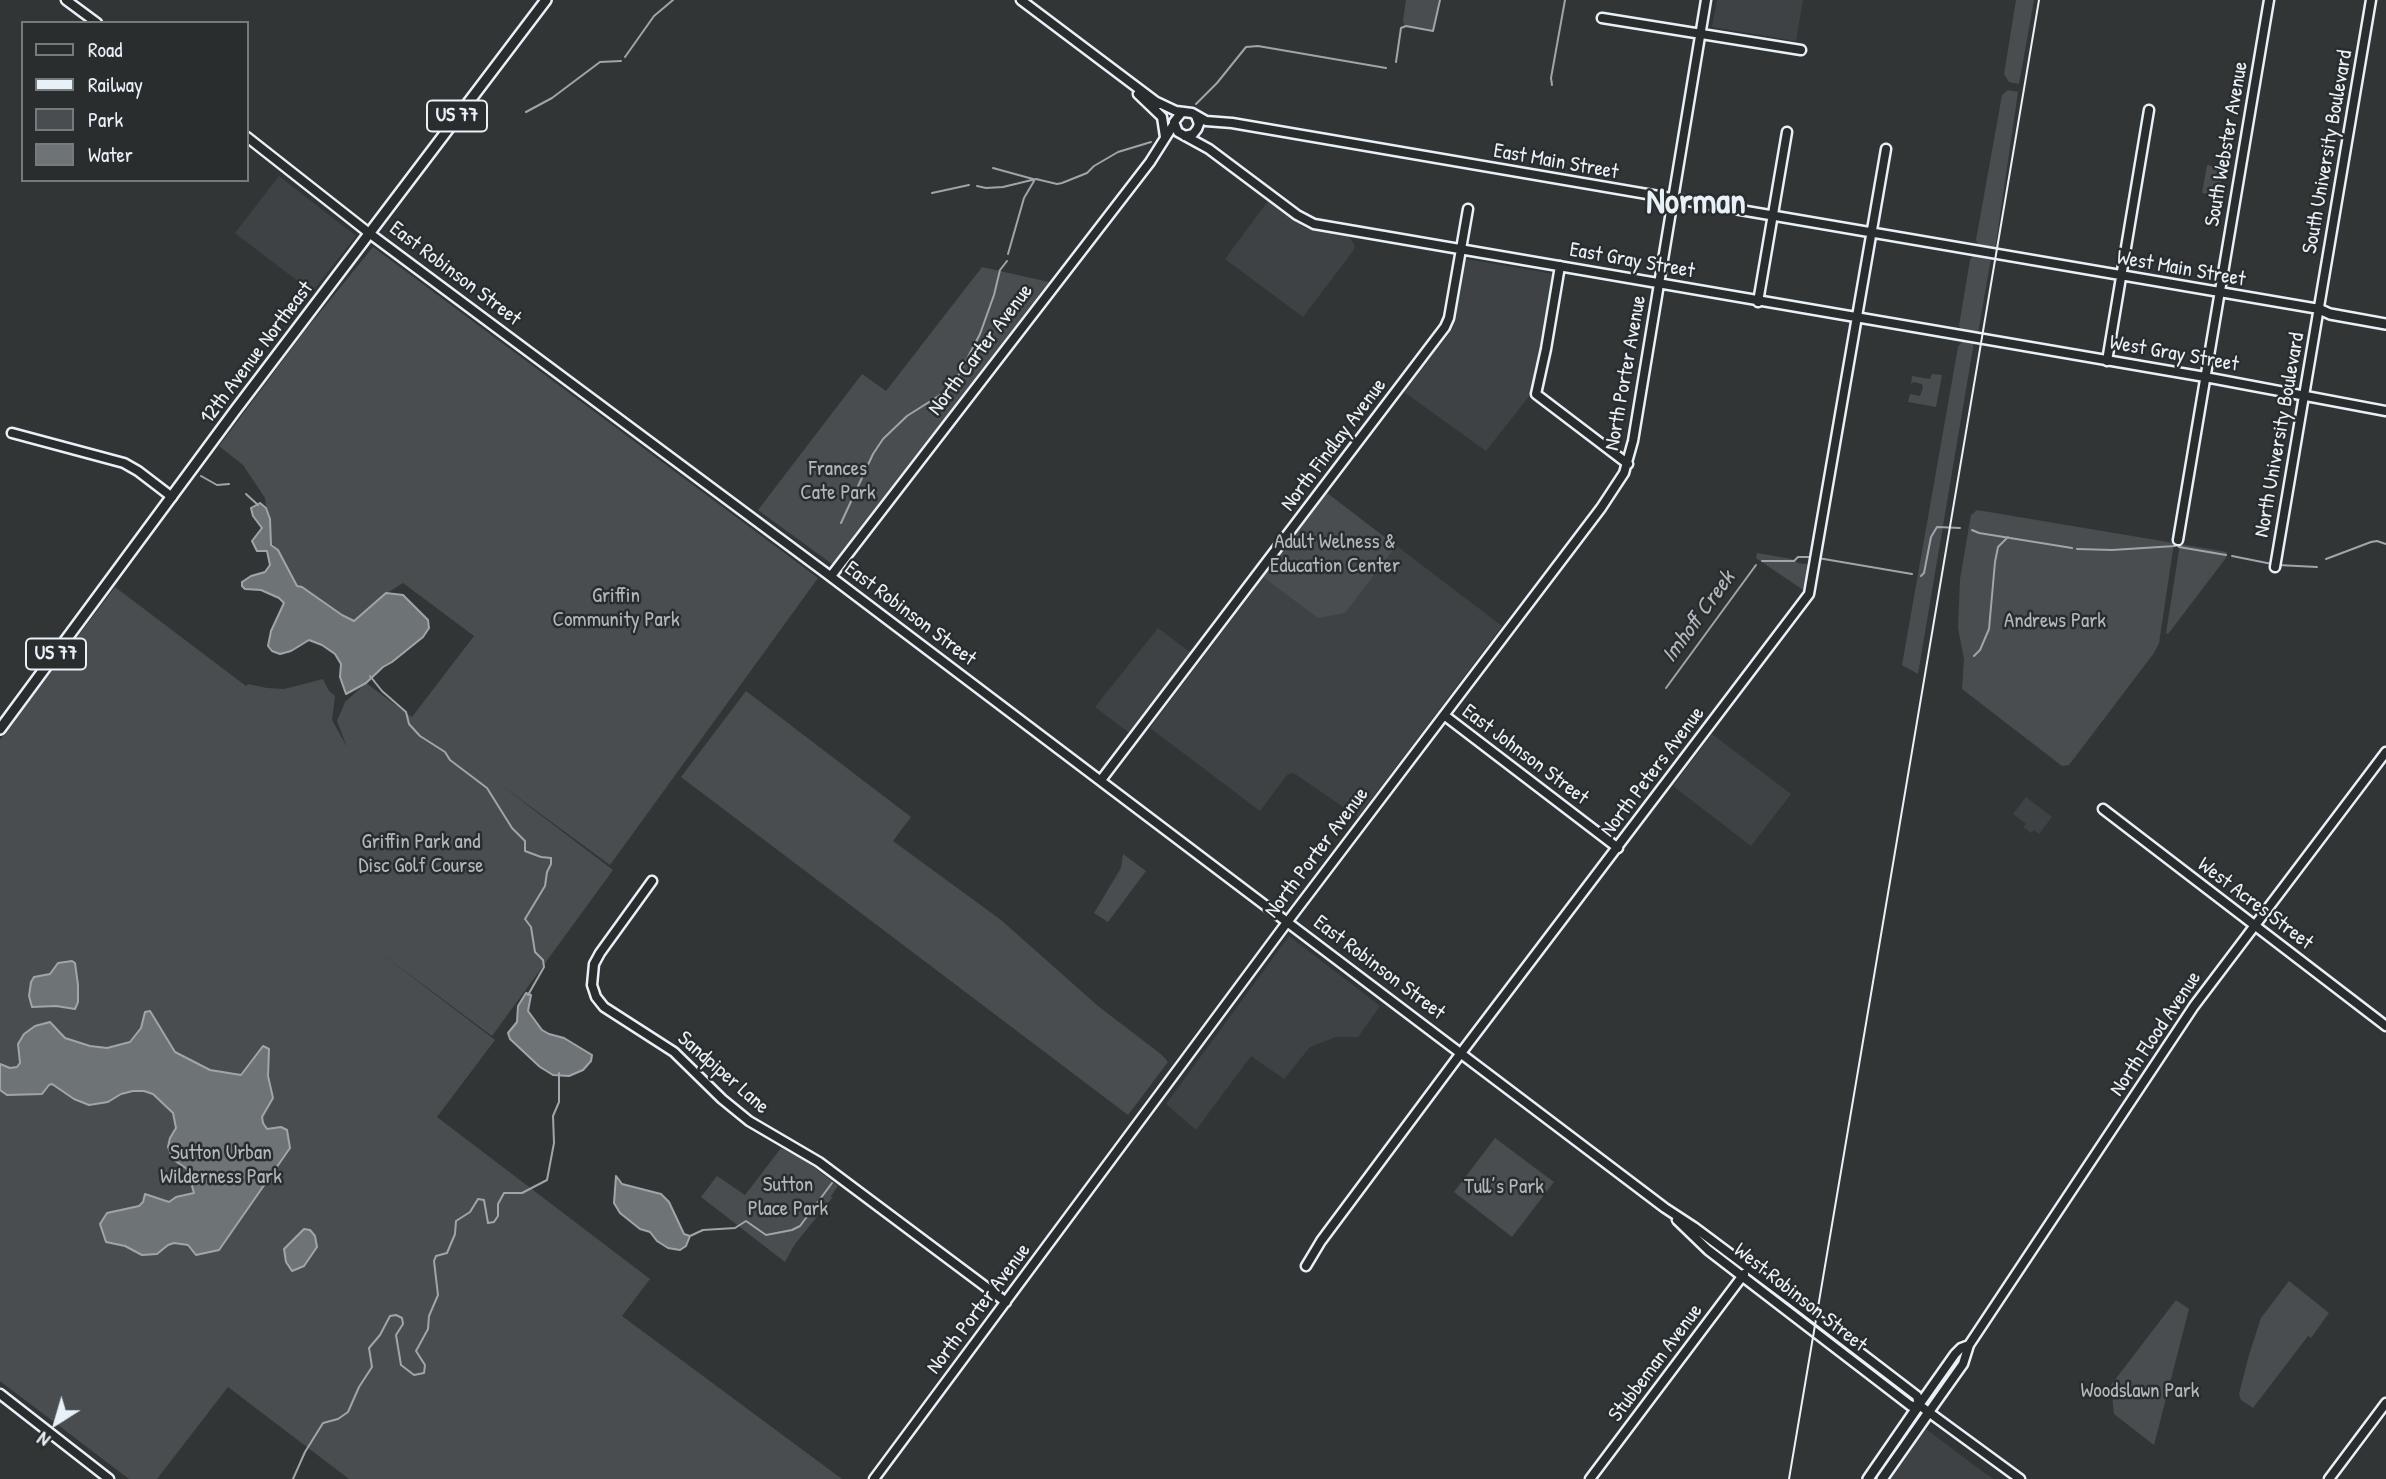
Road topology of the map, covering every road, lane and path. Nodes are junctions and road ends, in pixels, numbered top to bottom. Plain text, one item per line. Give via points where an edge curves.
1 (66, 0) edge
2 (546, 0) edge
3 (1021, 0) edge
4 (1706, 0) edge
5 (2269, 0) edge
6 (2371, 0) edge
7 (1602, 18) dead end
8 (94, 21) edge
9 (1700, 33) junction
10 (1801, 50) dead end
11 (1108, 66) junction
12 (1157, 102) junction
13 (2149, 110) dead end
14 (1182, 112) junction
15 (1195, 115) junction
16 (1220, 122) junction
17 (1174, 123) junction
18 (1197, 130) junction
19 (1787, 132) dead end
20 (1183, 135) junction
21 (248, 138) edge
22 (1162, 145) junction
23 (1209, 149) junction
24 (1886, 149) dead end
25 (1673, 200) junction
26 (1468, 209) dead end
27 (1773, 215) junction
28 (369, 233) junction
29 (1871, 233) junction
30 (1461, 249) junction
31 (1970, 250) joint
32 (1560, 266) junction
33 (2121, 276) junction
34 (1658, 283) junction
35 (2219, 293) junction
36 (1758, 302) junction
37 (2319, 309) junction
38 (1857, 318) junction
39 (2386, 324) edge
40 (1955, 334) joint
41 (2108, 360) junction
42 (2205, 377) junction
43 (2304, 395) junction
44 (2386, 411) edge
45 (12, 433) dead end
46 (1628, 464) junction
47 (172, 497) junction
48 (2178, 540) dead end
49 (2275, 564) dead end
50 (831, 576) junction
51 (1444, 715) junction
52 (0, 729) edge
53 (2386, 752) edge
54 (1101, 780) junction
55 (2103, 809) dead end
56 (1618, 848) junction
57 (652, 881) dead end
58 (1288, 921) junction
59 (2254, 926) junction
60 (2386, 1026) edge
61 (1461, 1053) junction
62 (1550, 1121) joint
63 (1665, 1208) junction
64 (1306, 1266) dead end
65 (1749, 1268) junction
66 (1742, 1277) junction
67 (1006, 1302) junction
68 (1969, 1345) junction
69 (0, 1394) edge
70 (2386, 1403) edge
71 (1919, 1405) junction
72 (1929, 1412) junction
73 (109, 1479) edge
74 (874, 1479) edge
75 (1590, 1479) edge
76 (1868, 1479) edge
77 (1882, 1479) edge
78 (2020, 1479) edge
79 (2329, 1479) edge

1 - 8 street
2 - 28 main road, 12th Avenue Northeast / US 77
3 - 11 street
4 - 9 street, North Porter Avenue
5 - 35 street, South Webster Avenue
6 - 37 street, South University Boulevard
7 - 9 street
9 - 10 street
9 - 25 street, North Porter Avenue
11 - 12 street
11 - 22 street via 1159,113 1165,128
12 - 14 street
12 - 17 street
13 - 33 street
14 - 15 street
14 - 17 street
15 - 16 street, East Main Street
15 - 18 street
16 - 18 street, East Main Street
16 - 25 street, East Main Street
17 - 20 street
17 - 22 street, North Carter Avenue
18 - 20 street
18 - 23 street
19 - 27 street
20 - 22 street, North Carter Avenue
20 - 23 street
21 - 28 street, East Robinson Street
22 - 50 street, North Carter Avenue
23 - 30 street, East Gray Street via 1318,225
24 - 29 street, North Peters Avenue
25 - 27 street, East Main Street
25 - 34 street, North Porter Avenue
26 - 30 street, North Findlay Avenue
27 - 29 street, East Main Street
27 - 36 street
28 - 47 main road, 12th Avenue Northeast / US 77
28 - 50 street, East Robinson Street
29 - 31 street, East Main Street
29 - 38 street, North Peters Avenue
30 - 32 street, East Gray Street
30 - 54 street, North Findlay Avenue via 1450,318 1443,331
31 - 33 street, West Main Street
32 - 34 street, East Gray Street
32 - 46 street via 1536,394
33 - 35 street, West Main Street
33 - 41 street
34 - 36 street, East Gray Street
34 - 46 street, North Porter Avenue
35 - 37 street, West Main Street
35 - 42 street, South Webster Avenue
36 - 38 street, East Gray Street
37 - 39 main road, West Main Street
37 - 43 street, North University Boulevard
38 - 40 street, East Gray Street
38 - 56 street, North Peters Avenue via 1809,594
40 - 41 street, West Gray Street
41 - 42 street, West Gray Street
42 - 43 street, West Gray Street
42 - 48 street, South Webster Avenue
43 - 44 street, West Gray Street
43 - 49 street, North University Boulevard
45 - 47 street via 124,463
46 - 51 street, North Porter Avenue via 1601,508
47 - 52 main road, 12th Avenue Northeast / US 77
50 - 54 street, East Robinson Street
51 - 56 street, East Johnson Street
51 - 58 street, North Porter Avenue
53 - 59 street, North Flood Avenue
54 - 58 street, East Robinson Street
55 - 59 street, West Acres Street
56 - 61 street, North Peters Avenue
57 - 67 street, Sandpiper Lane via 594,964 592,985 604,1007 674,1052 749,1121 820,1162
58 - 61 street, East Robinson Street
58 - 67 street, North Porter Avenue
59 - 60 street, West Acres Street
59 - 68 street, North Flood Avenue via 2194,1006
61 - 62 street, East Robinson Street
61 - 64 street, North Peters Avenue
62 - 63 street, West Robinson Street
63 - 65 street, West Robinson Street
63 - 66 street, West Robinson Street
65 - 66 street, Stubbeman Avenue
65 - 71 street, West Robinson Street via 1917,1396
66 - 71 street, West Robinson Street via 1911,1406
66 - 75 street, Stubbeman Avenue
67 - 74 street, North Porter Avenue
68 - 71 street, North Flood Avenue via 1955,1354
68 - 72 street, North Flood Avenue via 1963,1364
69 - 73 street
70 - 79 street
71 - 72 street, West Robinson Street
71 - 76 main road, North Flood Avenue
72 - 77 main road, North Flood Avenue
72 - 78 street, West Robinson Street

